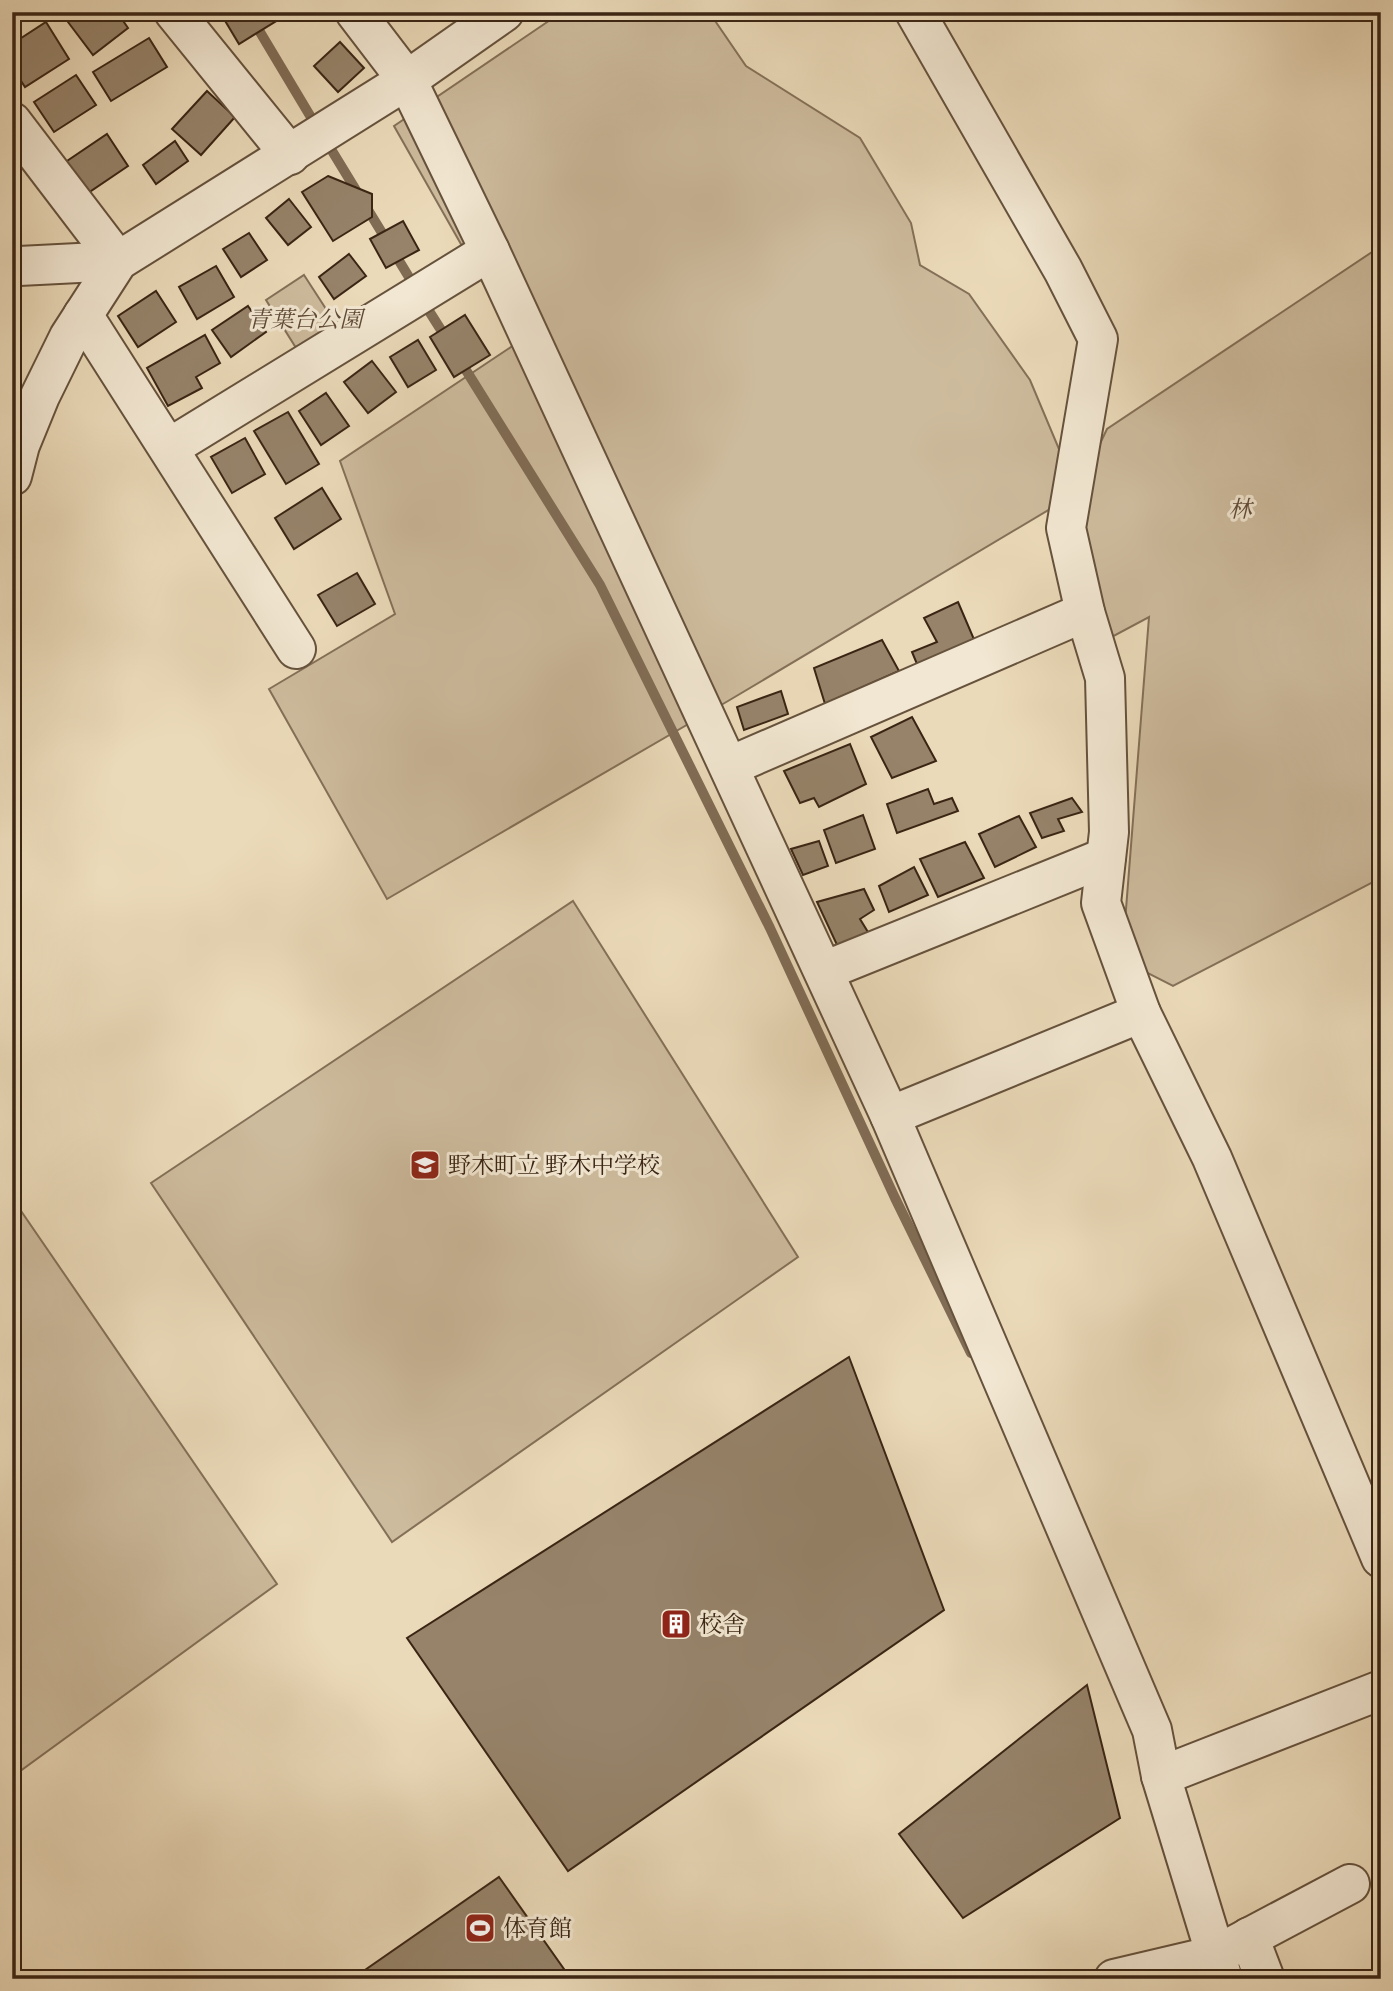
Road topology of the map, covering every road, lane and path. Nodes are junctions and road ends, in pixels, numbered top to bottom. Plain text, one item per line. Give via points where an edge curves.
1 (174, 12) edge
2 (355, 12) edge
3 (504, 12) edge
4 (915, 12) edge
5 (407, 80) junction
6 (12, 122) edge
7 (290, 155) junction
8 (489, 251) junction
9 (118, 261) junction
10 (12, 268) edge
11 (83, 315) junction
12 (169, 448) junction
13 (12, 476) edge
14 (1085, 612) junction
15 (296, 649) dead end
16 (730, 766) junction
17 (1106, 857) junction
18 (824, 971) junction
19 (1141, 1013) junction
20 (890, 1116) junction
21 (1381, 1558) edge
22 (1381, 1690) edge
23 (1161, 1776) junction
24 (1350, 1884) dead end
25 (1249, 1937) junction
26 (1219, 1967) edge
27 (1114, 1979) edge
28 (1265, 1979) edge

1 - 7 street
2 - 5 street
3 - 5 street
4 - 14 street via 1098,339 1066,528
5 - 7 street
5 - 8 street
6 - 9 street
7 - 9 street
8 - 12 street
8 - 16 street
9 - 10 street
9 - 11 street
11 - 12 street
11 - 13 street via 40,396
12 - 15 street
14 - 16 street
14 - 17 street via 1105,678
16 - 18 street
17 - 18 street
17 - 19 street via 1101,903
18 - 20 street
19 - 20 street
19 - 21 street via 1212,1158
20 - 23 street via 1152,1730
22 - 23 street
23 - 26 street
24 - 25 street
25 - 26 street
25 - 28 street
26 - 27 street

